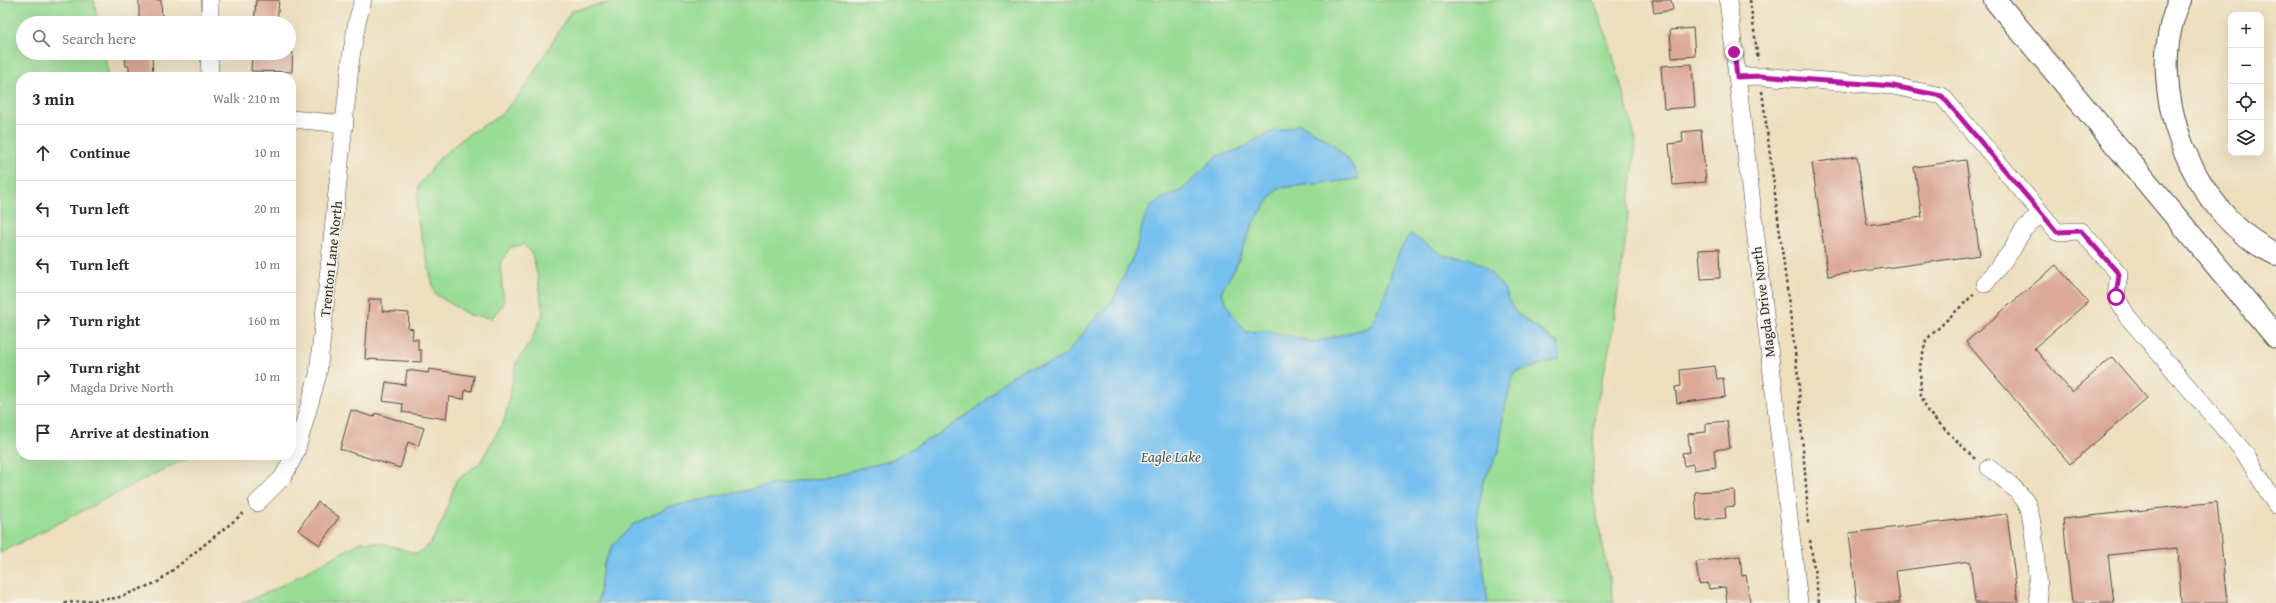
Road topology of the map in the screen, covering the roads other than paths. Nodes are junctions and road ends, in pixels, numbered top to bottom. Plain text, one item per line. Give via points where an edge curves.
1 (210, 0) edge
2 (364, 0) edge
3 (1728, 0) edge
4 (1995, 0) edge
5 (2180, 0) edge
6 (210, 16) edge
7 (209, 60) edge
8 (210, 72) edge
9 (1737, 77) junction
10 (296, 119) edge
11 (345, 124) junction
12 (2042, 214) junction
13 (2276, 254) edge
14 (1985, 284) road end
15 (2276, 337) edge
16 (296, 452) edge
17 (292, 460) edge
18 (1989, 468) road end
19 (256, 503) road end
20 (2276, 505) edge
21 (1799, 603) edge
22 (2038, 603) edge

1 - 6 street
2 - 11 street, Trenton Lane North via 351,57
3 - 9 street, Magda Drive North
4 - 15 highway
5 - 13 highway via 2170,26 2166,56 2168,91 2177,133 2194,170 2215,202 2248,236
7 - 8 street
9 - 12 street via 1760,76 1893,86 1942,96
9 - 21 street, Magda Drive North
10 - 11 street
11 - 16 street, Trenton Lane North via 318,374
12 - 14 street via 2023,230 2012,250
12 - 20 street via 2057,232 2081,231 2119,274 2116,297 2127,316 2244,452
17 - 19 street, Trenton Lane North via 283,477
18 - 22 street via 2015,489 2028,506 2035,548

